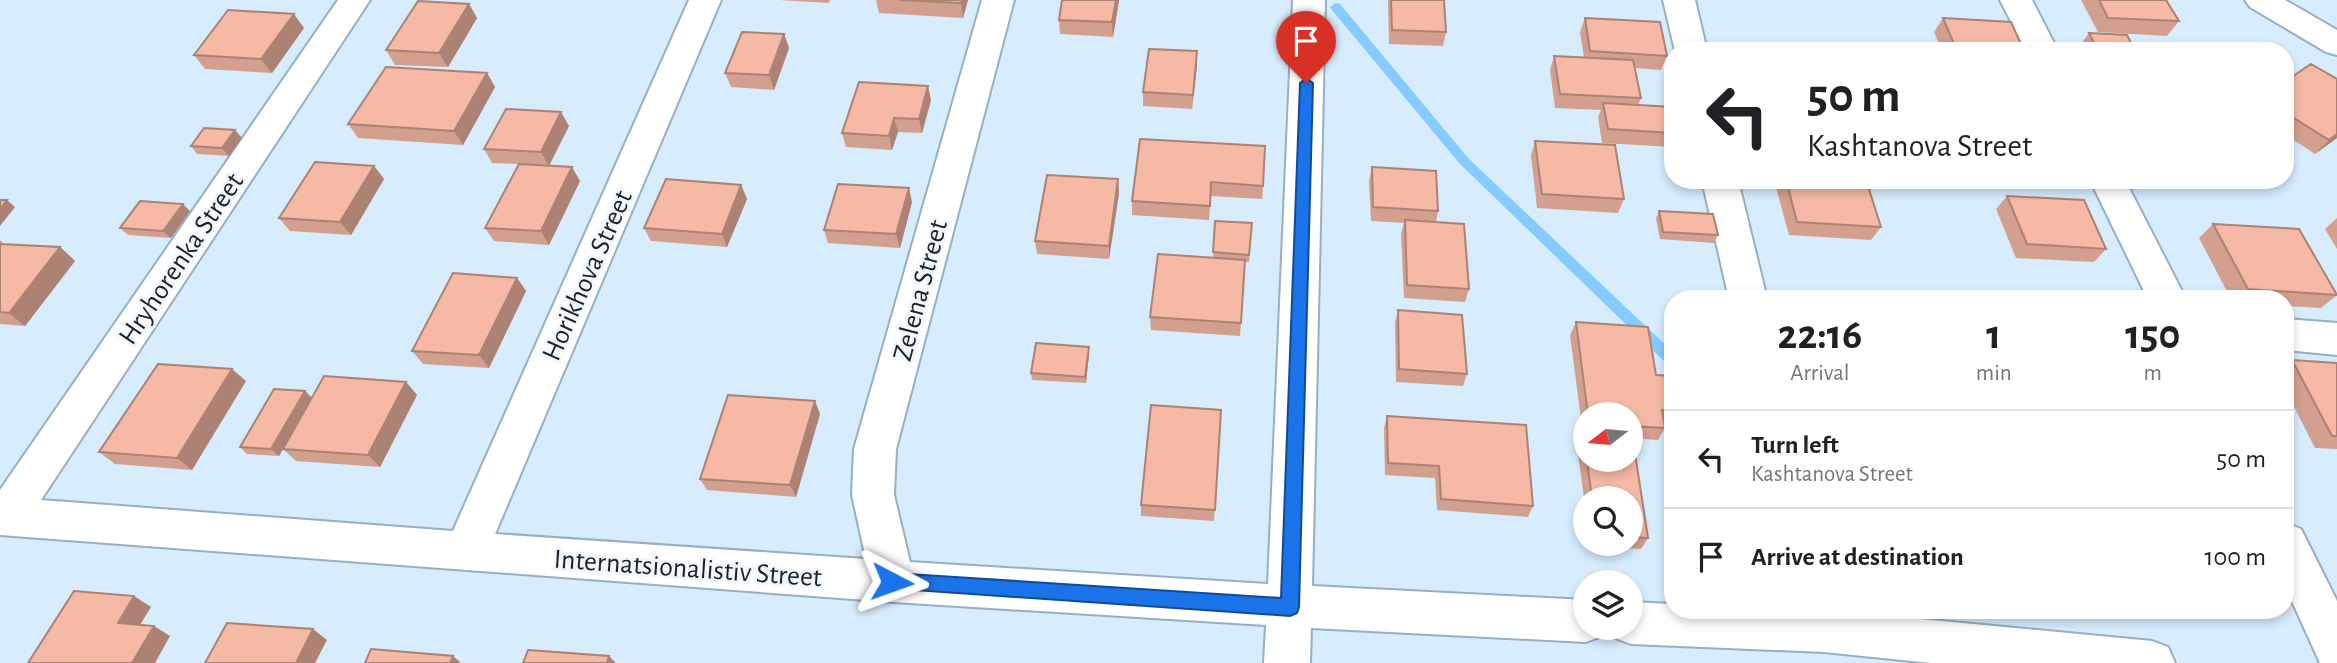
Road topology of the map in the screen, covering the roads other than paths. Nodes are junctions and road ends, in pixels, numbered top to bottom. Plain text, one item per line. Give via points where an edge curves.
1 (354, 0) edge
2 (705, 0) edge
3 (998, 0) edge
4 (1309, 0) edge
5 (1679, 0) edge
6 (2016, 0) edge
7 (2261, 0) edge
8 (1688, 42) edge
9 (2037, 42) edge
10 (2337, 44) edge
11 (1722, 189) edge
12 (2112, 189) edge
13 (1746, 290) edge
14 (2162, 290) edge
15 (2294, 336) edge
16 (2337, 339) edge
17 (3, 517) edge
18 (466, 550) junction
19 (2294, 560) edge
20 (892, 582) junction
21 (1290, 607) junction
22 (1573, 620) edge
23 (1822, 621) edge
24 (1643, 623) edge
25 (2337, 649) edge
26 (1287, 663) edge
27 (2152, 663) edge

1 - 17 street, Hryhorenka Street
2 - 18 street, Horikhova Street
3 - 20 street, Zelena Street via 876,449 873,495
4 - 21 street
5 - 8 street
6 - 9 street
7 - 10 street
11 - 13 street
12 - 14 street
15 - 16 street
17 - 18 street, Internatsionalistiv Street
18 - 20 street, Internatsionalistiv Street
19 - 25 street
20 - 21 street, Internatsionalistiv Street
21 - 22 street, Internatsionalistiv Street
21 - 26 street
23 - 24 street
23 - 27 street

